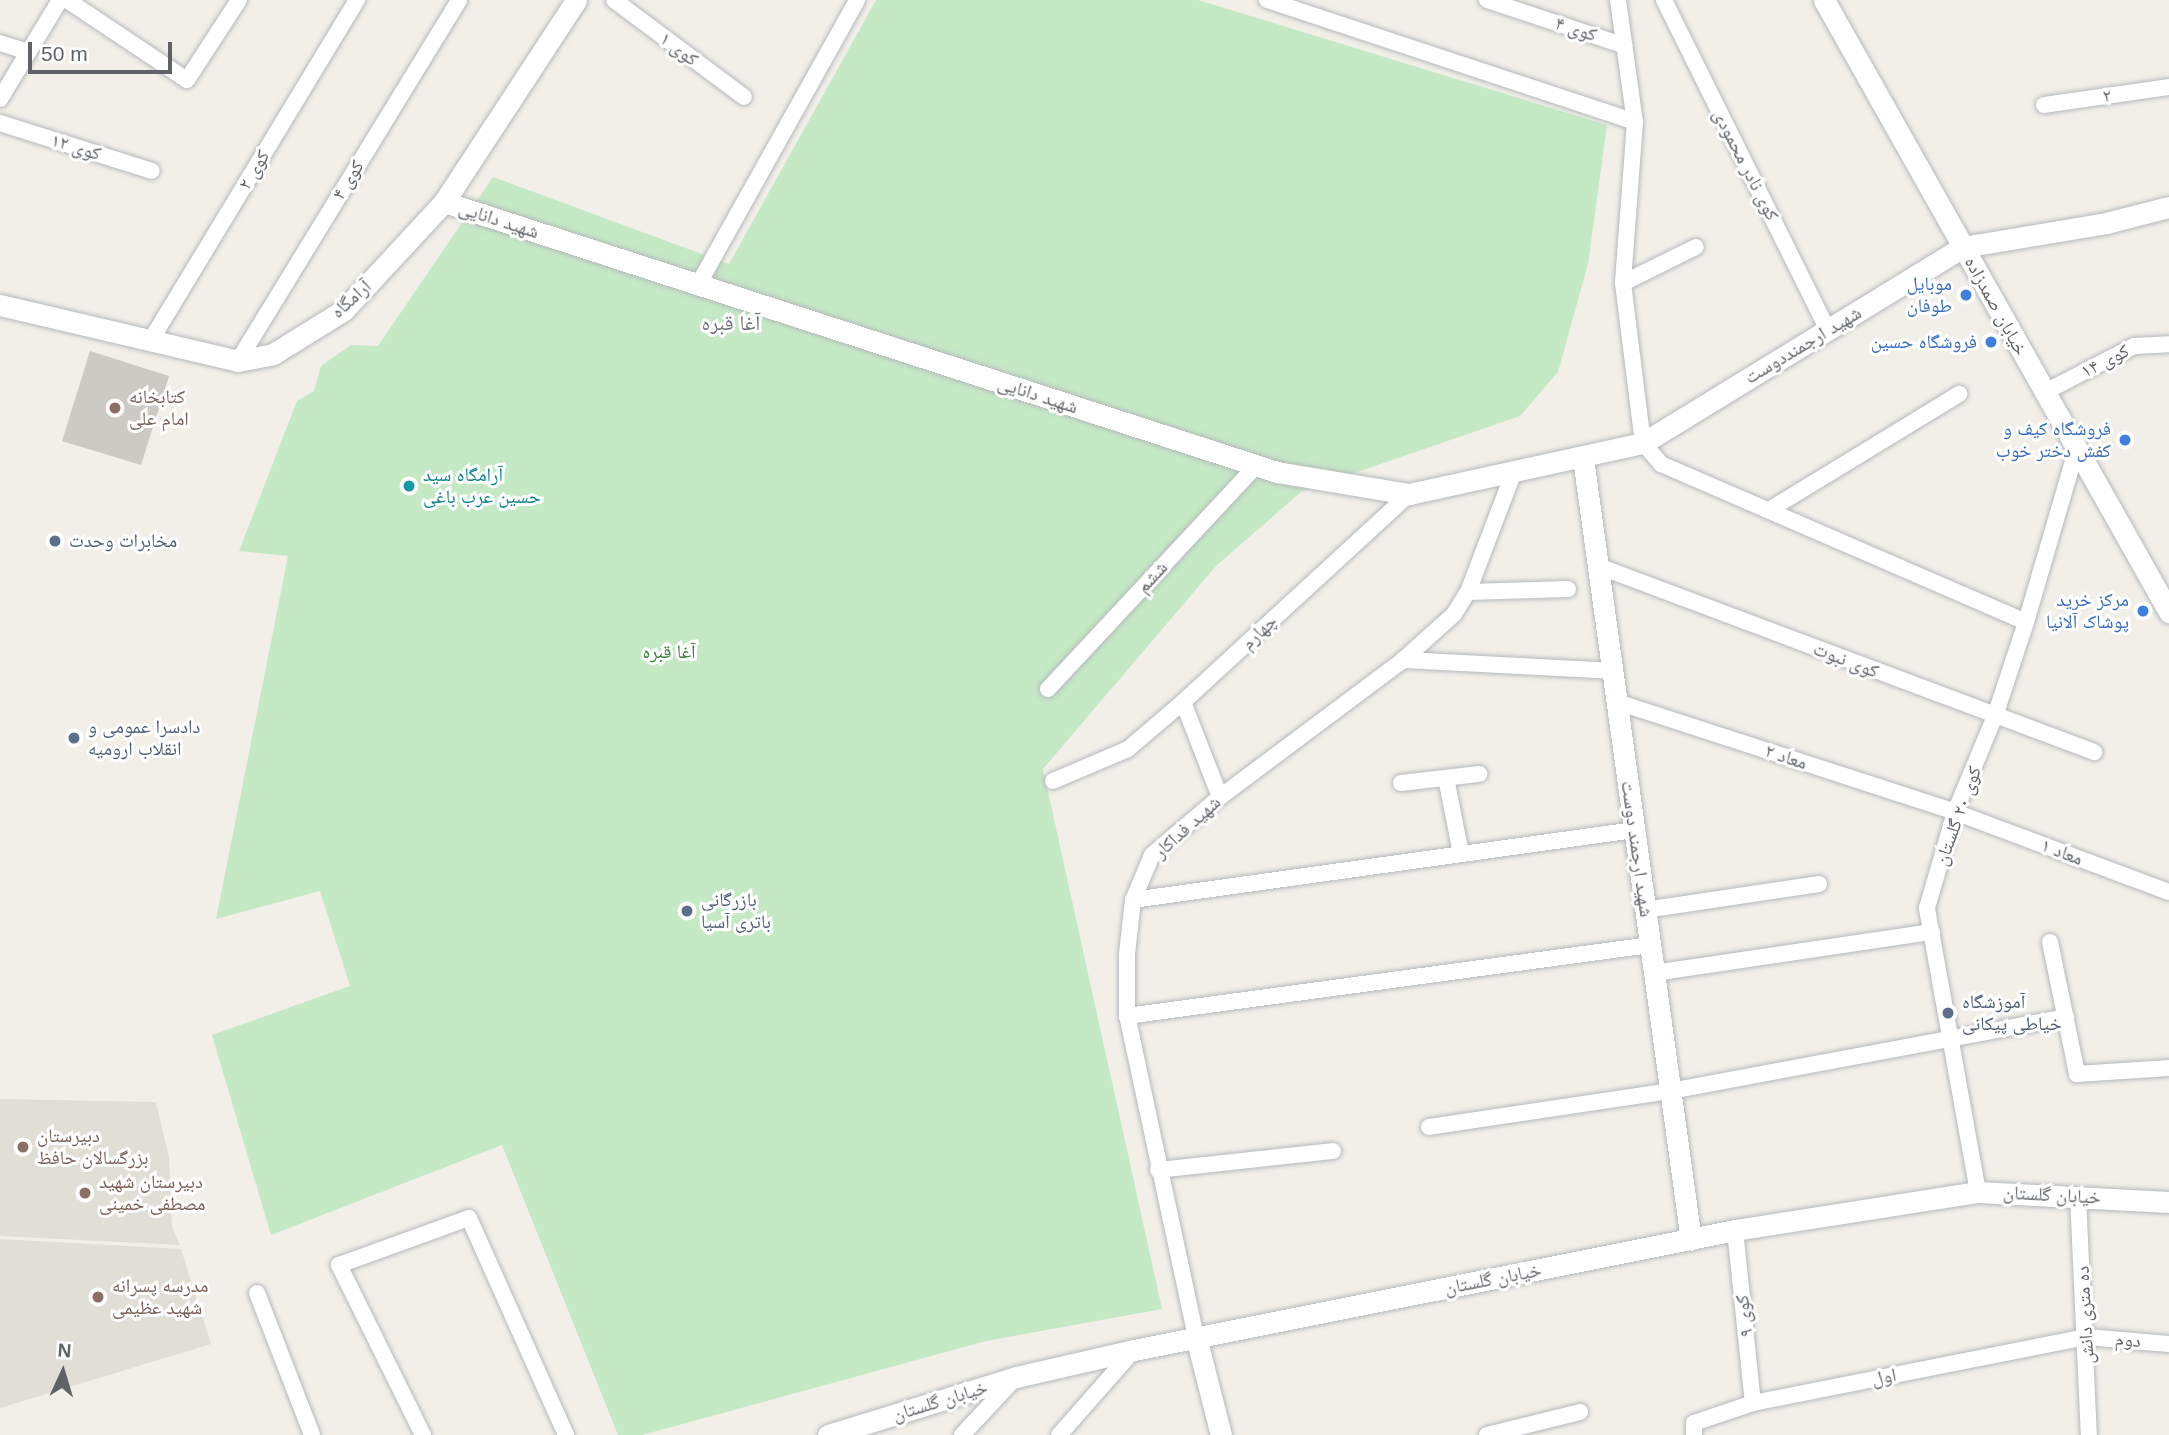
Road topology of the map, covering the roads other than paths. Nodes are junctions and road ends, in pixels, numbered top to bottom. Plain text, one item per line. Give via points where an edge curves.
1 (61, 0) edge
2 (67, 0) edge
3 (239, 0) edge
4 (357, 0) edge
5 (459, 0) edge
6 (576, 0) edge
7 (614, 0) edge
8 (857, 0) edge
9 (1267, 0) edge
10 (1487, 0) edge
11 (1618, 0) edge
12 (1664, 0) edge
13 (1824, 0) edge
14 (0, 43) edge
15 (1625, 46) junction
16 (28, 52) junction
17 (2169, 87) edge
18 (744, 97) dead end
19 (0, 99) edge
20 (2044, 105) dead end
21 (1635, 122) junction
22 (0, 123) edge
23 (152, 171) dead end
24 (444, 202) junction
25 (2169, 207) edge
26 (1696, 247) dead end
27 (1963, 247) junction
28 (1623, 283) junction
29 (698, 285) junction
30 (0, 305) edge
31 (1828, 330) junction
32 (151, 340) junction
33 (2169, 344) edge
34 (238, 361) junction
35 (2045, 392) junction
36 (1959, 394) dead end
37 (1643, 443) junction
38 (2077, 448) junction
39 (1583, 458) junction
40 (1257, 465) junction
41 (1513, 474) junction
42 (1409, 494) junction
43 (1769, 510) junction
44 (1598, 566) junction
45 (1568, 589) dead end
46 (1468, 593) junction
47 (2169, 612) edge
48 (2026, 622) junction
49 (1403, 660) junction
50 (1612, 671) junction
51 (1048, 689) dead end
52 (1184, 702) junction
53 (1616, 702) junction
54 (1995, 716) junction
55 (2094, 752) dead end
56 (1479, 774) dead end
57 (1446, 778) junction
58 (1053, 781) dead end
59 (1401, 783) dead end
60 (1220, 796) junction
61 (1955, 812) junction
62 (1634, 830) junction
63 (1461, 853) junction
64 (1819, 884) dead end
65 (2169, 892) edge
66 (1133, 900) junction
67 (1645, 910) junction
68 (1932, 932) junction
69 (2050, 942) dead end
70 (1650, 945) junction
71 (1654, 973) junction
72 (1127, 1016) junction
73 (2066, 1017) junction
74 (1951, 1042) junction
75 (2169, 1068) edge
76 (1671, 1091) junction
77 (1429, 1127) dead end
78 (1333, 1151) dead end
79 (1158, 1170) junction
80 (1978, 1192) junction
81 (2078, 1196) junction
82 (2169, 1202) edge
83 (1735, 1230) junction
84 (1691, 1240) junction
85 (257, 1293) dead end
86 (1196, 1337) junction
87 (2087, 1337) junction
88 (2169, 1344) edge
89 (1134, 1350) junction
90 (1016, 1377) junction
91 (1753, 1403) junction
92 (1580, 1412) dead end
93 (312, 1435) edge
94 (423, 1435) edge
95 (566, 1435) edge
96 (828, 1435) edge
97 (962, 1435) edge
98 (1059, 1435) edge
99 (1221, 1435) edge
100 (1487, 1435) edge
101 (1694, 1435) edge
102 (2089, 1435) edge

1 - 16 street
2 - 3 street via 187,80
4 - 32 street, کوی ۲
5 - 34 street, کوی ۴
6 - 24 main road, آرامگاه
7 - 18 street, کوی ۱
8 - 29 street
9 - 21 street
10 - 15 street, کوی ۴
11 - 15 street
12 - 31 street, کوی نادر محمودی
13 - 27 main road, خیابان صمدزاده
14 - 16 street
15 - 21 street
16 - 19 street
17 - 20 street, ۲
21 - 28 street
22 - 23 street, کوی ۱۲
24 - 29 main road, شهید دانایی
24 - 34 main road, آرامگاه via 344,310 273,354
25 - 27 main road via 2106,223
26 - 28 street
27 - 31 main road, شهید ارجمنددوست
27 - 35 main road, خیابان صمدزاده
28 - 37 street
29 - 40 main road, شهید دانایی
30 - 32 main road, آرامگاه
31 - 37 main road, شهید ارجمنددوست
32 - 34 main road, آرامگاه
33 - 35 street, کوی ۱۴ via 2134,346
35 - 38 main road, خیابان صمدزاده
36 - 43 street
37 - 39 main road, شهید دانایی
37 - 43 street via 1661,464
38 - 47 main road, خیابان صمدزاده
38 - 48 street, کوی ۲۰ گلستان
39 - 41 main road, شهید دانایی
39 - 44 main road, شهید ارجمند دوست
40 - 42 main road, شهید دانایی
40 - 51 street, ششم
41 - 42 main road, شهید دانایی
41 - 46 street, شهید فداکار
42 - 52 street, چهارم
43 - 48 street
44 - 50 main road, شهید ارجمند دوست
44 - 54 street, کوی نبوت
45 - 46 street
46 - 49 street, شهید فداکار via 1454,614
48 - 54 street, کوی ۲۰ گلستان
49 - 50 street
49 - 60 street, شهید فداکار
50 - 53 main road, شهید ارجمند دوست
52 - 58 street, چهارم via 1128,749
52 - 60 street
53 - 61 street, معاد ۲
53 - 62 main road, شهید ارجمند دوست
54 - 55 street, کوی نبوت
54 - 61 street, کوی ۲۰ گلستان
56 - 57 street
57 - 59 street
57 - 63 street
60 - 66 street, شهید فداکار via 1152,855
61 - 65 street, معاد ۱
61 - 68 street, کوی ۲۰ گلستان via 1927,908
62 - 63 street
62 - 67 main road, شهید ارجمند دوست
63 - 66 street
64 - 67 street
66 - 72 street, شهید فداکار
67 - 70 main road, شهید ارجمند دوست
68 - 71 street
68 - 74 street, کوی ۲۰ گلستان
69 - 73 street
70 - 71 main road, شهید ارجمند دوست
70 - 72 street
71 - 76 main road, شهید ارجمند دوست
72 - 79 street, شهید فداکار
73 - 74 street
73 - 75 street via 2077,1074
74 - 76 street
74 - 80 street, کوی ۲۰ گلستان
76 - 77 street
76 - 84 main road, شهید ارجمند دوست
78 - 79 street
79 - 86 street, شهید فداکار
80 - 81 main road, خیابان گلستان
80 - 83 main road, خیابان گلستان
81 - 82 main road, خیابان گلستان
81 - 87 street, ده متری دانش
83 - 84 main road, خیابان گلستان
83 - 91 street, کوی ۹
84 - 86 main road, خیابان گلستان
85 - 93 street
86 - 89 main road, خیابان گلستان
86 - 99 main road
87 - 88 street, دوم
87 - 91 street, اول
87 - 102 street, ده متری دانش
89 - 90 main road, خیابان گلستان
89 - 98 street
90 - 96 main road, خیابان گلستان
90 - 97 street
91 - 101 street, اول via 1694,1423
92 - 100 street
94 - 95 street via 339,1265 469,1218

